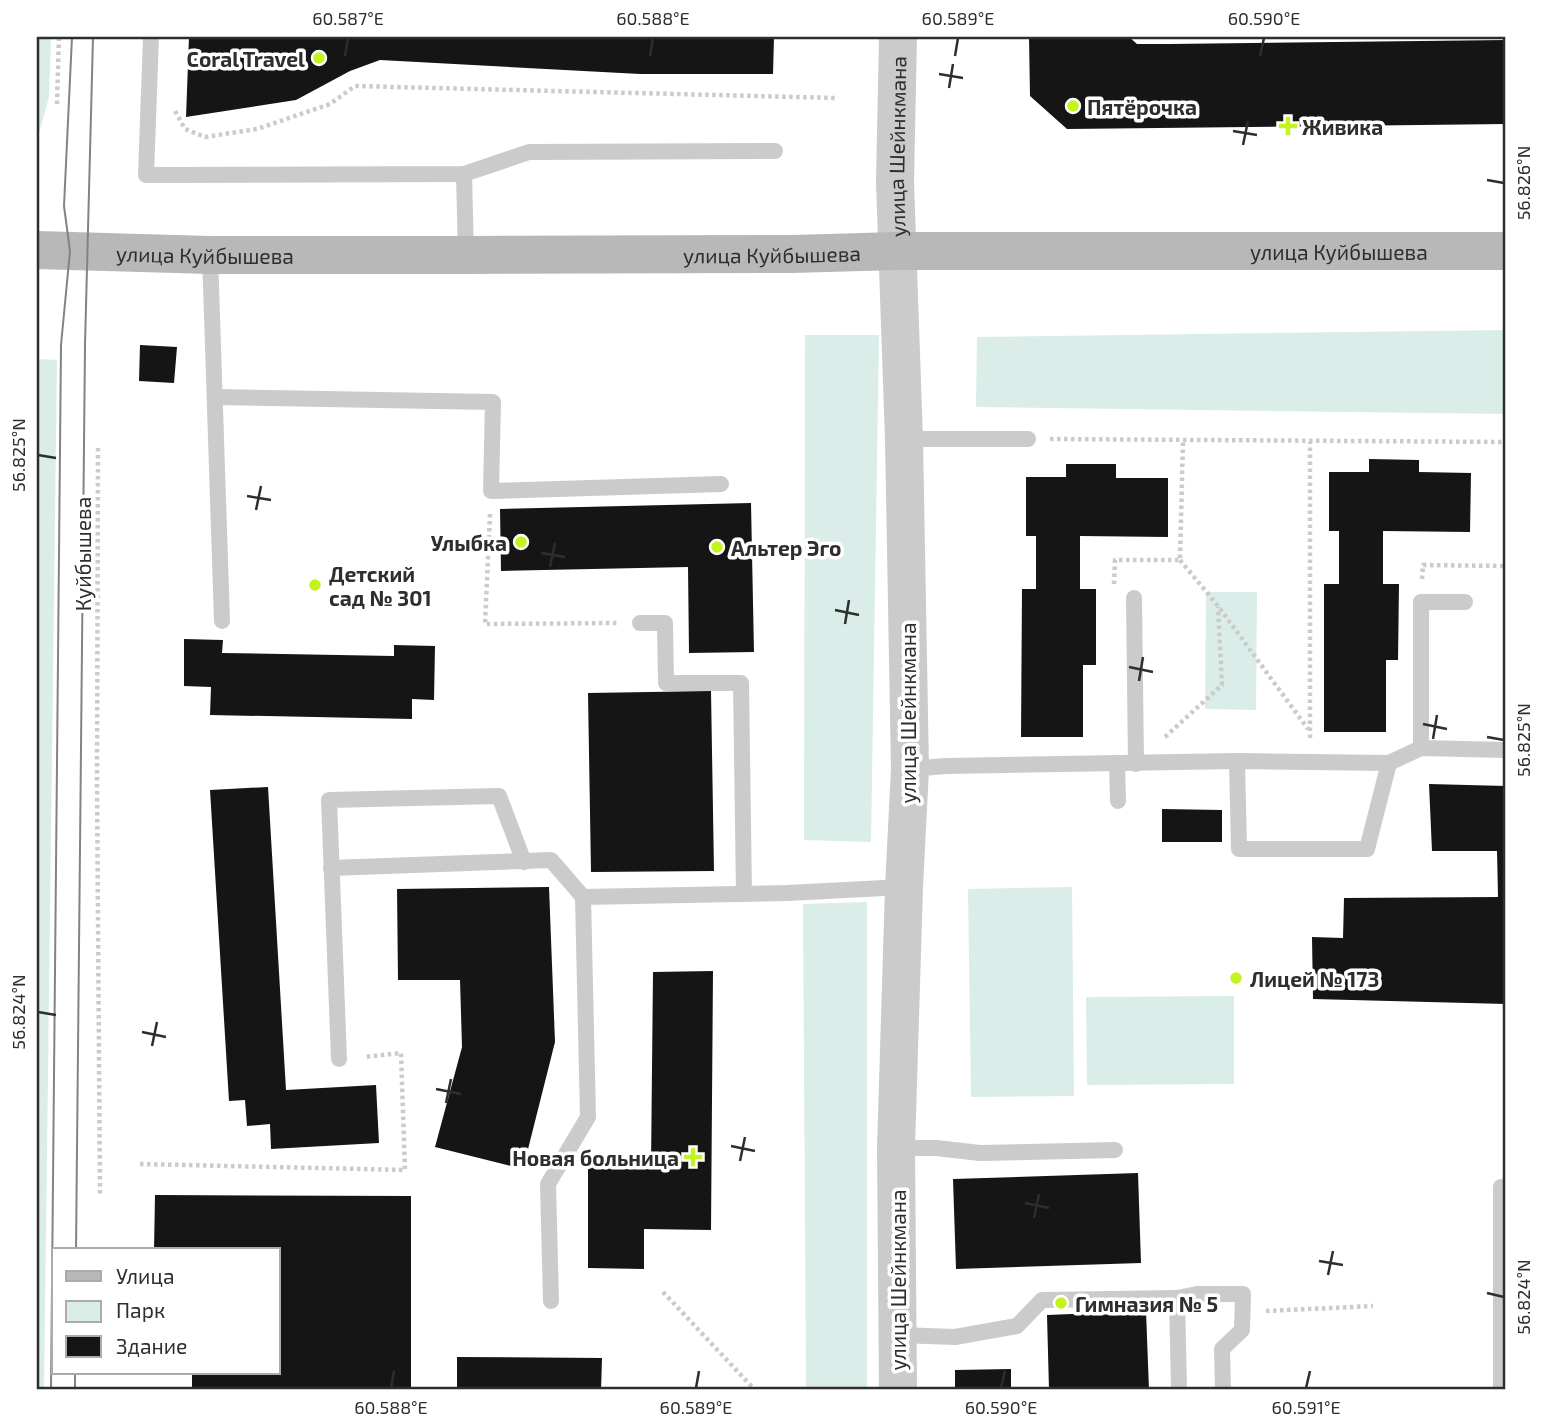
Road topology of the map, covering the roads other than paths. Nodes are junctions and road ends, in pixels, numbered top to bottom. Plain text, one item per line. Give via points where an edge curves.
1 (151, 37) edge
2 (898, 37) edge
3 (775, 151) dead end
4 (464, 174) junction
5 (37, 250) edge
6 (897, 251) junction
7 (1506, 251) edge
8 (210, 255) junction
9 (466, 255) junction
10 (215, 397) junction
11 (904, 439) junction
12 (1028, 439) road end
13 (721, 484) dead end
14 (1134, 598) dead end
15 (1465, 602) dead end
16 (222, 621) dead end
17 (632, 623) road end
18 (1421, 748) junction
19 (1506, 750) edge
20 (1237, 761) junction
21 (1389, 763) junction
22 (1117, 764) junction
23 (1136, 764) junction
24 (910, 769) junction
25 (1118, 801) dead end
26 (524, 862) junction
27 (331, 868) junction
28 (904, 887) junction
29 (744, 894) junction
30 (583, 897) junction
31 (339, 1059) road end
32 (897, 1149) junction
33 (1115, 1150) dead end
34 (1501, 1187) dead end
35 (1177, 1298) junction
36 (551, 1301) dead end
37 (899, 1335) junction
38 (898, 1390) edge
39 (1180, 1390) edge
40 (1223, 1390) edge
41 (1501, 1390) edge

1 - 4 lane via 146,176
2 - 6 street, улица Шейнкмана
3 - 4 lane via 528,152
4 - 9 lane
5 - 8 main road, улица Куйбышева
6 - 7 main road, улица Куйбышева
6 - 9 main road, улица Куйбышева
6 - 11 street, улица Шейнкмана
8 - 9 main road, улица Куйбышева
8 - 10 lane
10 - 13 lane via 493,402 491,491
10 - 16 lane
11 - 12 lane
11 - 24 street, улица Шейнкмана
14 - 23 lane
15 - 18 lane via 1422,602
17 - 29 lane via 665,622 666,683 741,683
18 - 19 lane
18 - 21 lane
20 - 21 lane
20 - 21 lane via 1239,849 1367,849
20 - 23 lane
22 - 23 lane
22 - 24 lane
22 - 25 lane
24 - 28 street, улица Шейнкмана
26 - 27 lane
26 - 27 lane via 499,796 329,800
26 - 30 lane via 551,860
27 - 31 lane
28 - 29 lane
28 - 32 street, улица Шейнкмана
29 - 30 lane
30 - 36 lane via 588,1117 548,1184
32 - 33 lane via 980,1153
32 - 37 street, улица Шейнкмана
34 - 41 lane
35 - 37 lane via 1042,1300 1017,1326 955,1338
35 - 39 lane
35 - 40 lane via 1243,1294 1242,1330 1222,1349
37 - 38 street, улица Шейнкмана

